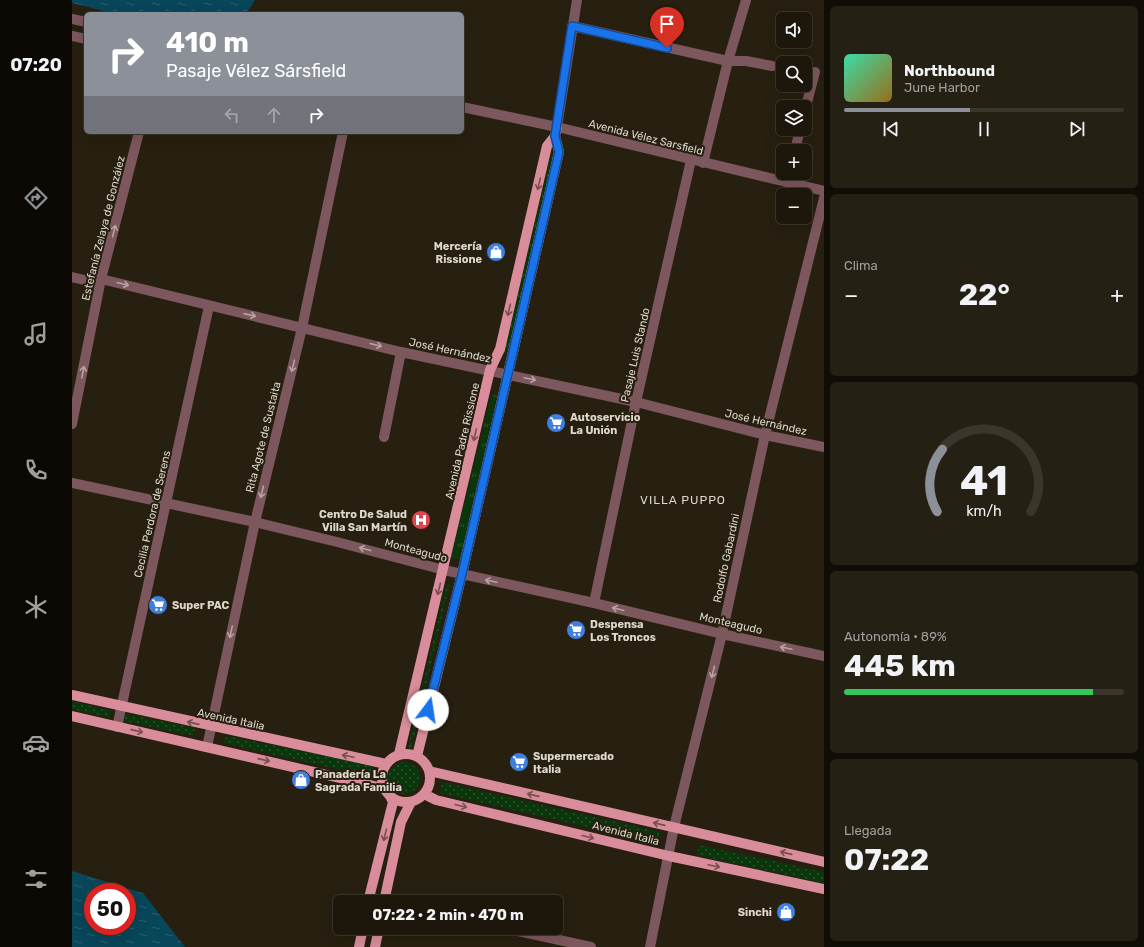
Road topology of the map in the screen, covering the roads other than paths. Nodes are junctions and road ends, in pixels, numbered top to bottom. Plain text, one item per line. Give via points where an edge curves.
1 (578, 0) edge
2 (746, 0) edge
3 (72, 18) edge
4 (84, 21) edge
5 (572, 26) junction
6 (72, 36) edge
7 (84, 39) edge
8 (728, 61) junction
9 (772, 66) dead end
10 (814, 72) dead end
11 (807, 100) edge
12 (464, 109) edge
13 (556, 132) junction
14 (138, 134) edge
15 (343, 134) edge
16 (691, 160) junction
17 (703, 163) junction
18 (776, 176) edge
19 (794, 180) edge
20 (824, 191) edge
21 (824, 198) edge
22 (72, 277) edge
23 (101, 279) junction
24 (209, 306) junction
25 (302, 328) junction
26 (401, 352) junction
27 (490, 370) junction
28 (508, 374) junction
29 (636, 402) junction
30 (72, 424) edge
31 (765, 436) junction
32 (384, 437) dead end
33 (824, 447) edge
34 (72, 483) edge
35 (167, 504) junction
36 (255, 522) junction
37 (444, 570) junction
38 (462, 574) junction
39 (594, 603) junction
40 (722, 634) junction
41 (824, 656) edge
42 (72, 695) edge
43 (121, 706) junction
44 (72, 716) edge
45 (117, 727) junction
46 (211, 727) junction
47 (207, 748) junction
48 (399, 754) junction
49 (417, 756) junction
50 (386, 764) junction
51 (429, 771) junction
52 (383, 788) junction
53 (424, 794) junction
54 (391, 798) junction
55 (411, 802) junction
56 (674, 827) junction
57 (669, 856) junction
58 (824, 862) edge
59 (824, 890) edge
60 (370, 895) edge
61 (385, 895) edge
62 (362, 935) edge
63 (378, 935) edge
64 (536, 935) edge
65 (359, 947) edge
66 (375, 947) edge
67 (591, 947) edge
68 (650, 947) edge

1 - 5 street, Avenida Padre Rissione
2 - 8 street
3 - 4 street
5 - 8 street
5 - 13 street, Avenida Padre Rissione
6 - 7 street
8 - 9 street via 746,61
8 - 17 street
10 - 11 street
12 - 13 street, Avenida Vélez Sarsfield
13 - 16 street, Avenida Vélez Sarsfield
13 -> 27 main road, Avenida Padre Rissione via 547,146 500,349
13 - 28 main road, Avenida Padre Rissione via 559,152
23 -> 14 street, Estefanía Zelaya de González
15 - 25 street, Rita Agote de Sustaita
16 - 17 street, Avenida Vélez Sarsfield
16 - 29 street, Pasaje Luis Stando
17 - 18 street, Avenida Vélez Sarsfield
19 - 20 street, Avenida Vélez Sarsfield
21 - 31 street, Rodolfo Gabardini
22 - 23 street, José Hernández via 92,282
23 -> 24 street, José Hernández
30 -> 23 street, Estefanía Zelaya de González
24 -> 25 street, José Hernández
24 - 35 street, Cecilia Perdora de Serens
25 -> 26 street, José Hernández
25 -> 36 street, Rita Agote de Sustaita
26 - 27 street, José Hernández
26 - 32 street
27 - 28 street, José Hernández
27 -> 37 main road, Avenida Padre Rissione
28 -> 29 street, José Hernández
28 - 38 main road, Avenida Padre Rissione
29 - 31 street, José Hernández
29 - 39 street, Pasaje Luis Stando
31 - 33 street, José Hernández
31 - 40 street, Rodolfo Gabardini
34 - 35 street, Monteagudo
35 - 36 street, Monteagudo
35 - 43 street, Cecilia Perdora de Serens
37 -> 36 street, Monteagudo
36 -> 46 street, Rita Agote de Sustaita
37 - 38 street, Monteagudo
37 -> 48 main road, Avenida Padre Rissione
39 -> 38 street, Monteagudo
38 - 49 main road, Avenida Padre Rissione
40 -> 39 street, Monteagudo
41 -> 40 street, Monteagudo
40 -> 56 street, Rodolfo Gabardini
42 - 43 main road, Avenida Italia
43 - 45 street, Cecilia Perdora de Serens
46 -> 43 main road, Avenida Italia
44 - 45 main road
45 -> 47 main road
46 - 47 street, Rita Agote de Sustaita
50 -> 46 main road, Avenida Italia
47 -> 52 main road
48 - 49 main road
48 - 50 main road
49 - 51 main road via 425,762
50 - 52 main road via 381,777
51 - 53 main road via 430,783
56 -> 51 main road, Avenida Italia
52 - 54 main road
53 - 55 main road
53 -> 57 main road, Avenida Italia via 436,800
54 - 55 main road via 399,802
54 -> 60 main road
55 - 61 main road via 401,822
56 - 57 street, Rodolfo Gabardini
58 -> 56 main road, Avenida Italia
57 -> 59 main road, Avenida Italia
57 - 68 street, Rodolfo Gabardini
62 - 65 main road
63 - 66 main road
64 - 67 street

